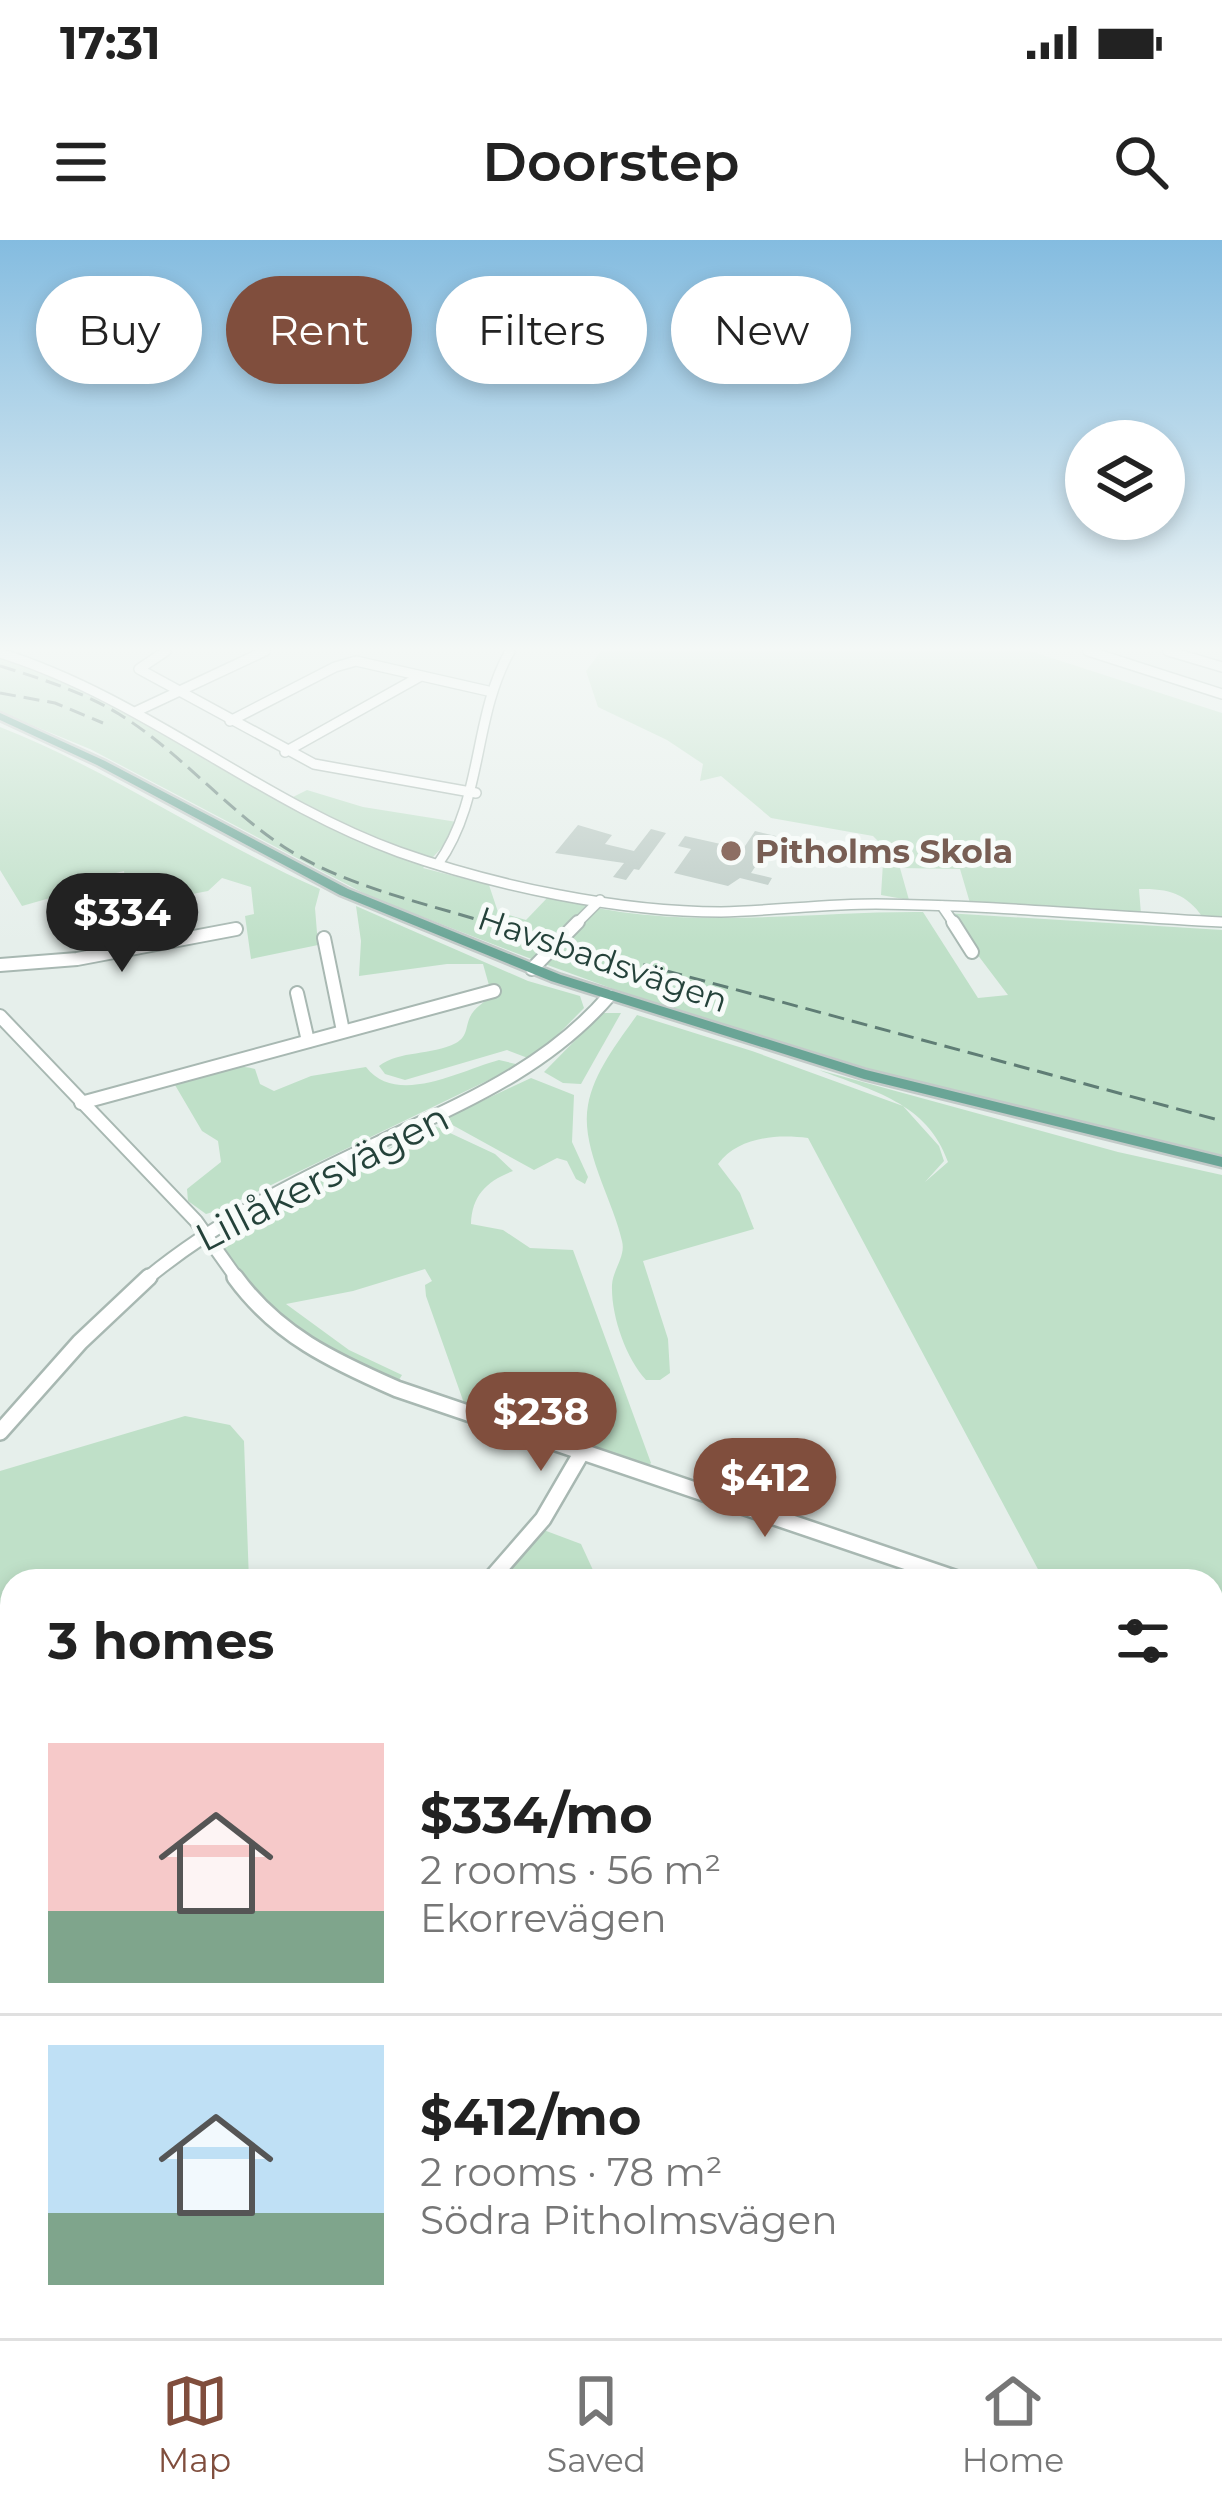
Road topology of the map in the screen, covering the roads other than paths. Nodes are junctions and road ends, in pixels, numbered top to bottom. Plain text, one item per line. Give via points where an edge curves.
1 (73, 749) edge
2 (201, 749) edge
3 (279, 749) edge
4 (291, 749) edge
5 (481, 749) edge
6 (285, 752) junction
7 (476, 793) junction
8 (438, 864) junction
9 (600, 900) junction
10 (942, 906) junction
11 (1222, 922) edge
12 (236, 928) dead end
13 (324, 938) dead end
14 (972, 952) dead end
15 (0, 965) edge
16 (532, 969) junction
17 (494, 991) dead end
18 (297, 993) dead end
19 (609, 996) junction
20 (0, 1016) edge
21 (344, 1031) junction
22 (308, 1041) junction
23 (81, 1103) junction
24 (1222, 1162) edge
25 (206, 1234) junction
26 (0, 1432) edge
27 (582, 1452) junction
28 (500, 1569) edge
29 (928, 1569) edge

1 - 16 main road, Havsbadsvägen via 307,874
2 - 8 street via 306,811
3 - 6 street
4 - 6 street
5 - 7 street
6 - 7 street via 338,771
7 - 8 street
8 - 9 street
9 - 10 street via 751,914
9 - 16 street
10 - 11 street
10 - 14 street
12 - 15 street
13 - 21 street
16 - 19 main road, Havsbadsvägen
17 - 21 street
18 - 22 street
19 - 24 main road, Havsbadsvägen via 956,1099
19 - 25 street, Lillåkersvägen via 525,1073
20 - 23 street
21 - 22 street
22 - 23 street
23 - 25 street
25 - 26 street, Lillåkersvägen via 106,1315
25 - 27 street via 252,1300 318,1354
27 - 28 street via 543,1520
27 - 29 street

